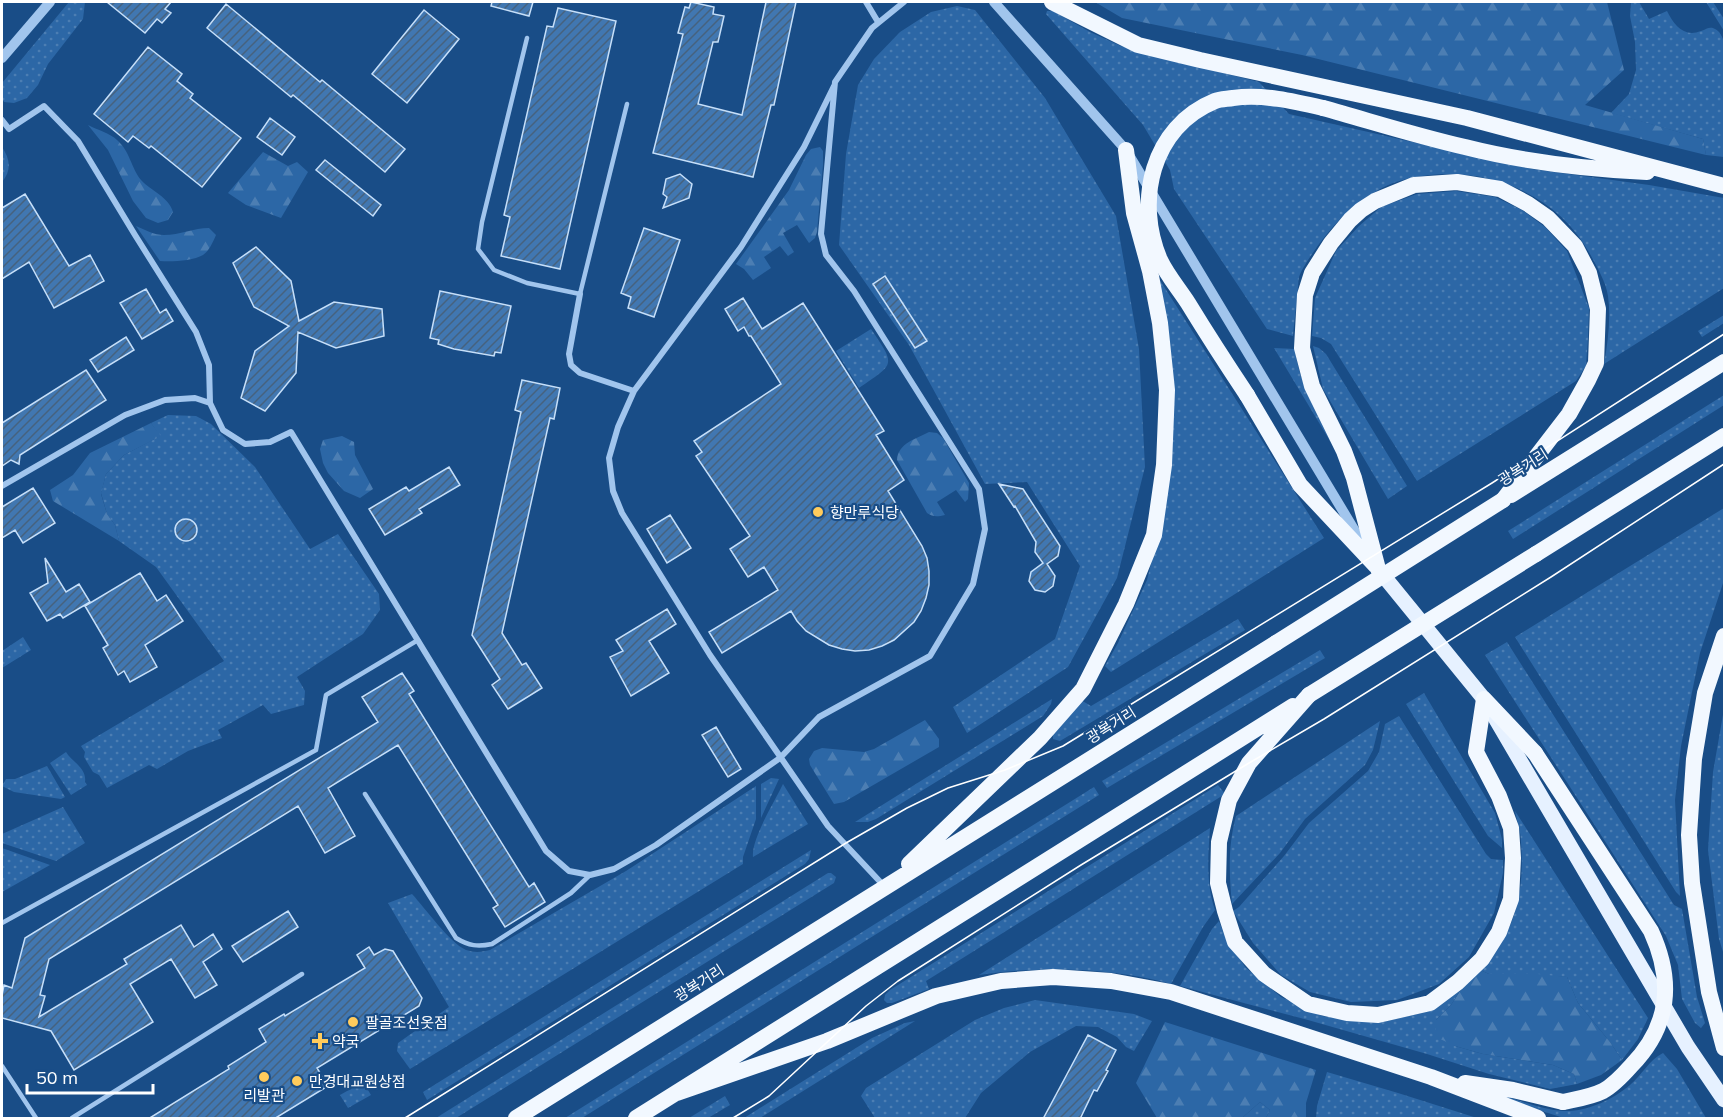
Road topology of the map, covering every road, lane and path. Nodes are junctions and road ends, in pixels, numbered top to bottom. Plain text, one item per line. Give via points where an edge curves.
1 (50, 2) edge
2 (866, 2) edge
3 (904, 2) edge
4 (994, 2) edge
5 (1052, 2) edge
6 (878, 22) junction
7 (527, 38) dead end
8 (2, 58) edge
9 (835, 82) junction
10 (627, 104) dead end
11 (2, 120) edge
12 (1126, 150) junction
13 (1680, 174) junction
14 (1725, 186) edge
15 (580, 294) junction
16 (1725, 362) edge
17 (634, 392) junction
18 (210, 403) junction
19 (1725, 436) edge
20 (2, 486) edge
21 (1503, 500) junction
22 (1378, 569) junction
23 (1725, 636) edge
24 (418, 640) junction
25 (1309, 695) junction
26 (1484, 699) junction
27 (780, 758) junction
28 (365, 794) dead end
29 (590, 875) junction
30 (886, 887) junction
31 (2, 923) edge
32 (302, 974) dead end
33 (1725, 1048) edge
34 (2, 1066) edge
35 (1431, 1077) junction
36 (677, 1093) junction
37 (1725, 1100) edge
38 (36, 1119) edge
39 (72, 1119) edge
40 (516, 1119) edge
41 (636, 1119) edge
42 (1538, 1119) edge

1 - 8 street
2 - 6 street
3 - 6 street
4 - 12 street
5 - 13 highway via 1138,45 1467,118
6 - 9 street
7 - 15 lane via 478,249 494,270 527,283
9 - 17 street via 804,147 741,247
9 - 27 street via 821,234 826,255 854,291 979,489 985,530 973,584 930,656 819,717
10 - 15 lane
11 - 18 street via 9,129 44,106 78,141 196,332 209,365
12 - 22 street
12 - 30 highway via 1134,213 1160,323 1167,390 1164,465 1154,534 1126,603 1083,689 1040,738
13 - 14 highway
13 - 22 highway, bridge via 1600,170 1532,161 1323,108 1249,96 1216,101 1187,117 1166,139 1153,170 1147,200 1151,231 1161,261 1300,485
15 - 17 street via 568,354 570,365 580,373
16 - 21 highway, 광복거리
17 - 27 street via 609,458 622,513 710,656
18 - 20 street via 195,398 165,400 126,415
18 - 24 street via 223,430 245,444 270,442 291,432
19 - 25 highway, bridge
21 - 22 highway via 1569,414 1596,363 1598,309 1588,273 1575,246 1548,219 1500,189 1457,182 1414,185 1375,201 1350,220 1312,273 1305,295 1302,348 1312,386 1354,478
21 - 30 highway, 광복거리, bridge
22 - 26 main road
23 - 33 highway via 1705,693 1694,759 1689,835 1692,883 1709,992
24 - 29 street via 546,851 569,872
24 - 31 lane via 326,695 316,750
25 - 26 highway via 1249,762 1229,800 1219,842 1218,883 1235,942 1264,974 1308,1004 1378,1015 1430,1003 1458,982 1482,959 1499,932 1511,899 1511,828 1476,752
25 - 36 highway
26 - 35 highway, bridge via 1535,753 1651,931 1664,967 1662,1017 1641,1056 1606,1090 1586,1098 1563,1102
26 - 37 main road via 1688,1047
27 - 29 street via 656,845 614,869
27 - 30 street via 828,826
28 - 29 lane via 456,938 466,944 492,944 571,893
30 - 40 highway, 광복거리
32 - 39 lane
34 - 38 lane
35 - 36 highway via 1171,992 1111,981 1053,977 1001,981 936,996 827,1041
35 - 42 highway
36 - 41 highway

